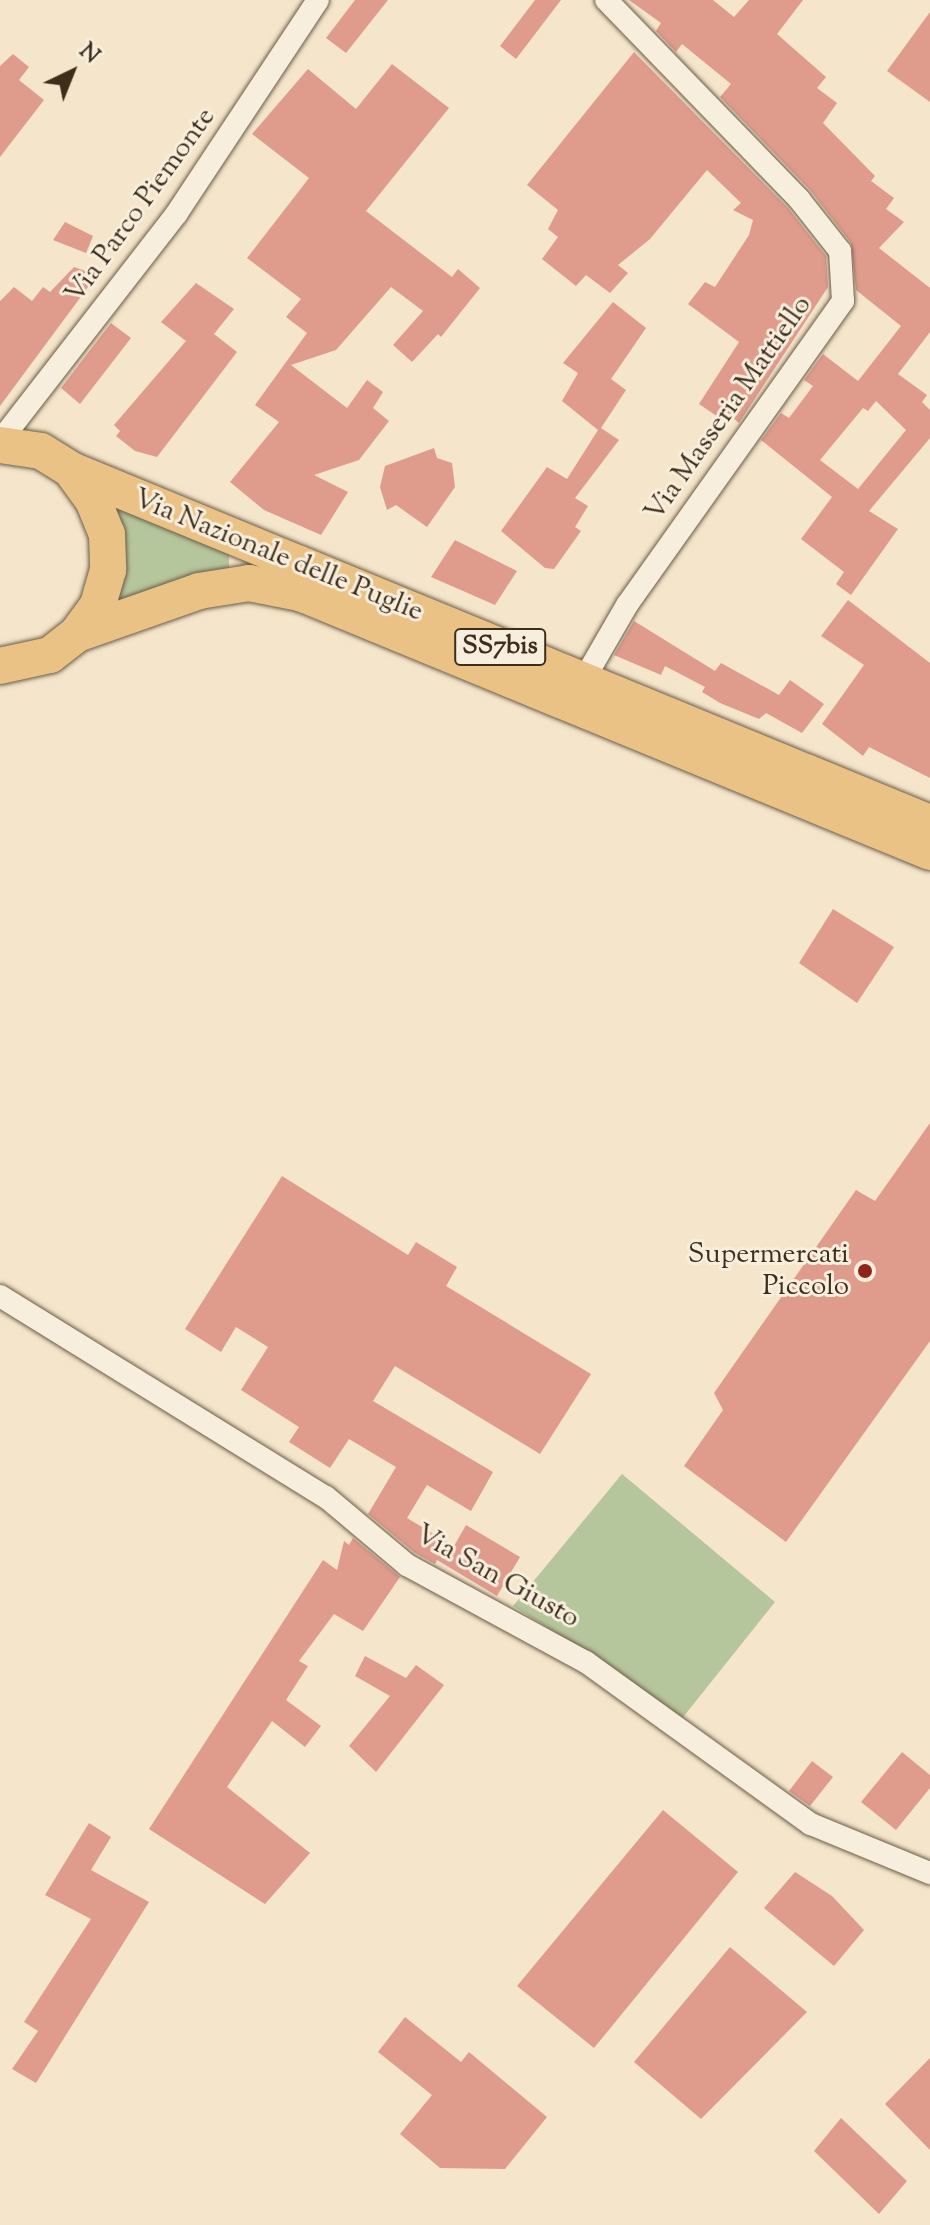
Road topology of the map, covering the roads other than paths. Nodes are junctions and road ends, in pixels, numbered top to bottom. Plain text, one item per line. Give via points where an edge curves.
1 (318, 0) edge
2 (606, 0) edge
3 (2, 442) edge
4 (71, 470) junction
5 (77, 634) junction
6 (0, 666) edge
7 (583, 681) junction
8 (930, 823) edge
9 (930, 852) edge
10 (0, 1296) edge
11 (930, 1873) edge

1 - 3 street, Via Parco Piemonte via 177,213
2 - 7 street, Via Masseria Mattiello via 799,199 840,251 843,301 627,605
3 - 4 main road, Via Nazionale delle Puglie / SS7bis via 41,451
4 - 5 main road, Via Nazionale delle Puglie / SS7bis via 93,500 107,534 108,570 98,605
4 - 7 main road, Via Nazionale delle Puglie / SS7bis
5 - 6 main road, Via Nazionale delle Puglie / SS7bis via 50,655
5 - 9 main road, Via Nazionale delle Puglie / SS7bis via 199,591 249,583 300,593
7 - 8 main road, Via Nazionale delle Puglie / SS7bis
10 - 11 street, Via San Giusto via 326,1497 407,1565 586,1662 811,1824

